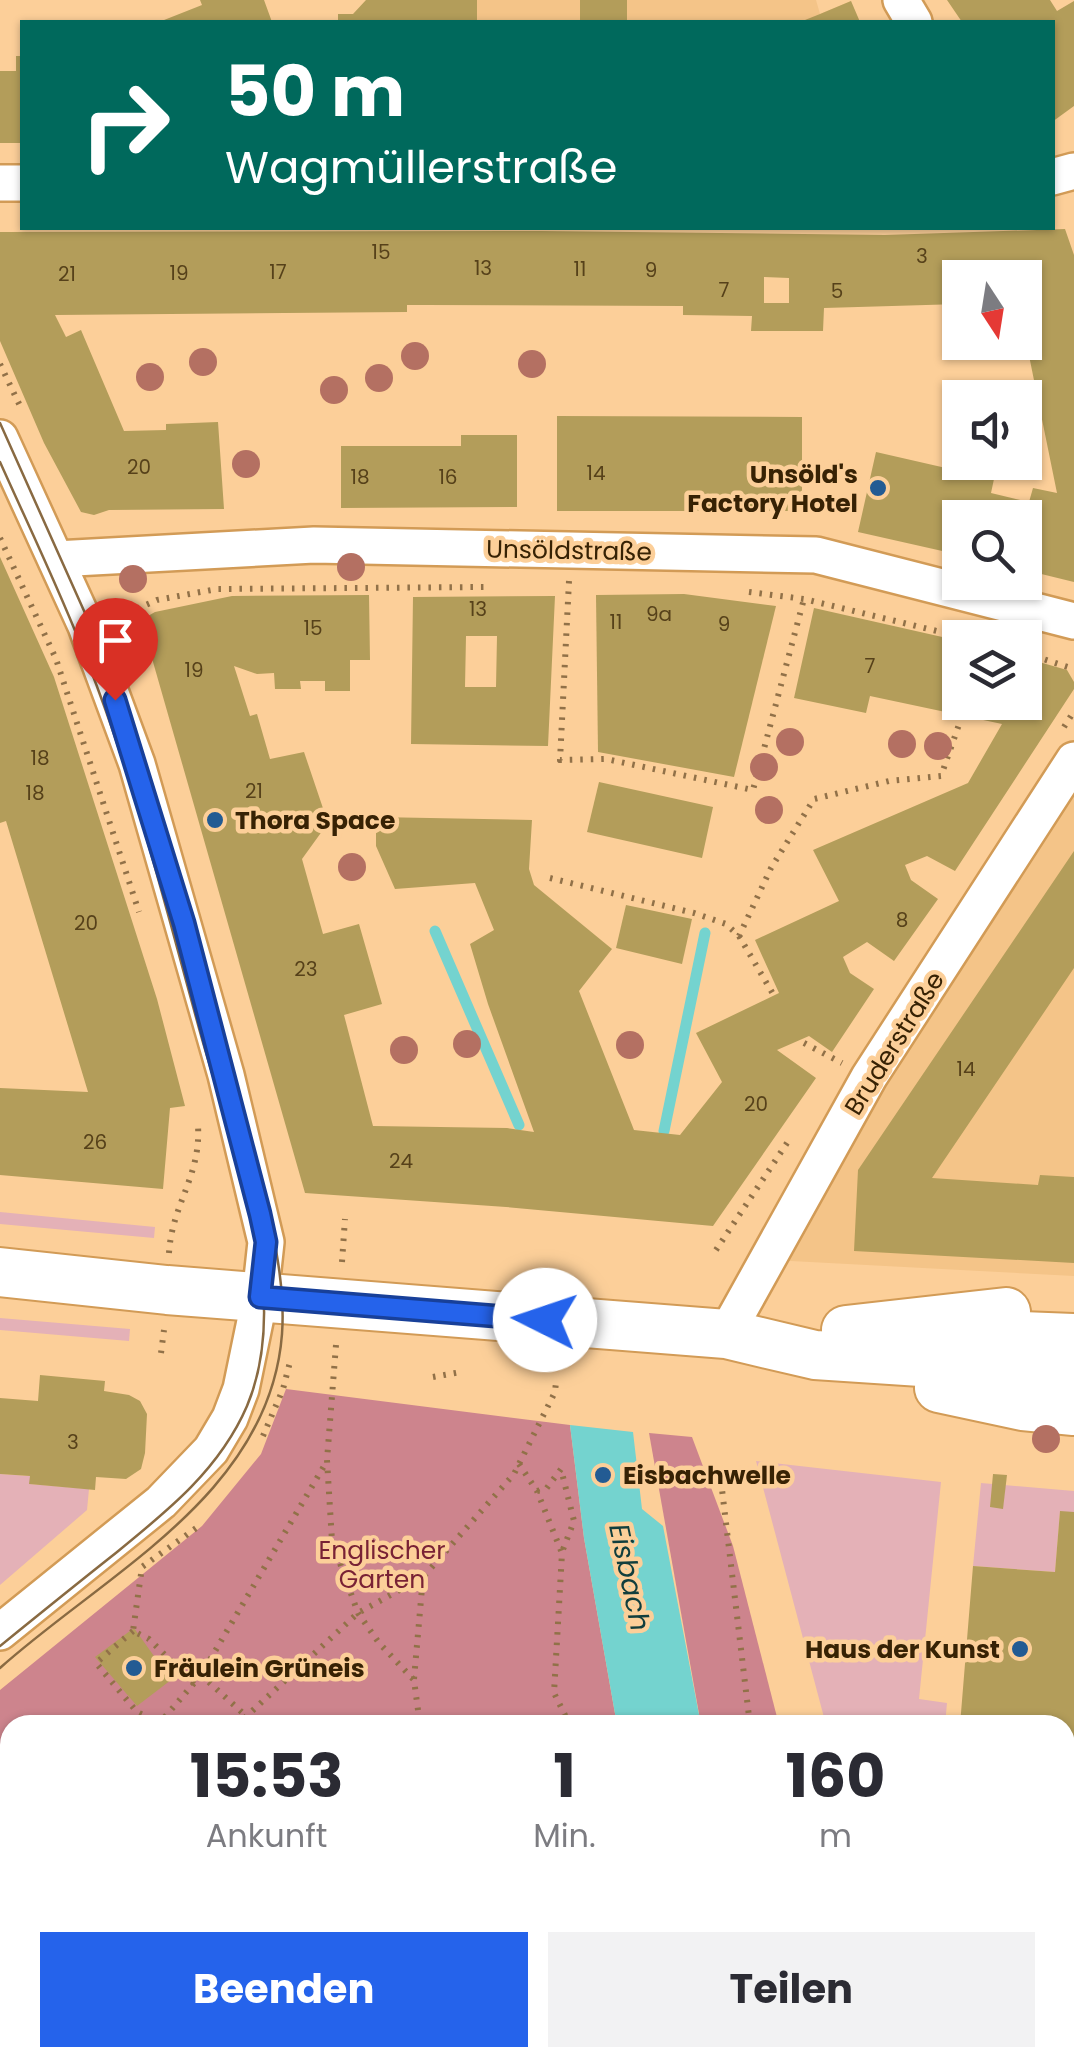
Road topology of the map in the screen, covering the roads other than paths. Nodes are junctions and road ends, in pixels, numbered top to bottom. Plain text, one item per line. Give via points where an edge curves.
1 (0, 438) edge
2 (56, 559) junction
3 (1074, 621) edge
4 (1074, 760) edge
5 (0, 1272) edge
6 (260, 1297) junction
7 (1074, 1309) edge
8 (737, 1336) junction
9 (1074, 1338) edge
10 (831, 1343) junction
11 (1074, 1372) edge
12 (1074, 1411) edge
13 (0, 1632) edge

1 - 2 street
2 - 3 street, Unsöldstraße via 314,545 816,555
2 - 6 street via 115,700 184,923 266,1242
4 - 8 street, Bruderstraße via 870,1077
5 - 6 main road
6 - 8 main road
6 - 13 street via 230,1418 199,1465
7 - 10 main road via 973,1314
8 - 10 main road
9 - 10 main road
10 - 11 main road
10 - 12 main road via 970,1396

